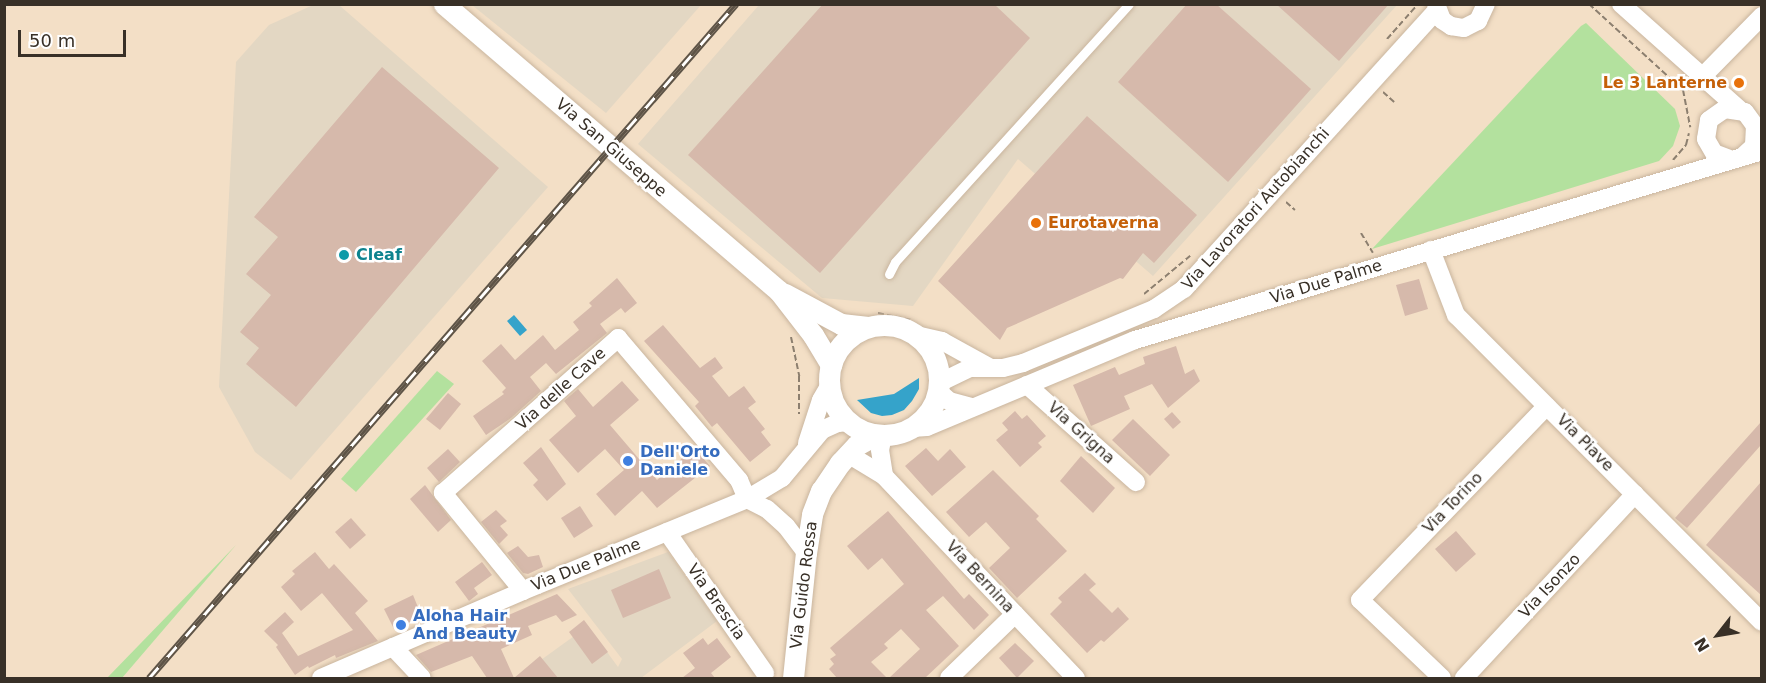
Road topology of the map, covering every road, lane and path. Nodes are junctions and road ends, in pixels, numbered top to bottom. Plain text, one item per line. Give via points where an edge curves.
1 (444, 4) edge
2 (1129, 4) edge
3 (1418, 4) edge
4 (1486, 4) edge
5 (1589, 4) edge
6 (1621, 4) edge
7 (1440, 13) edge
8 (1761, 16) edge
9 (1381, 45) dead end
10 (1708, 82) junction
11 (1740, 110) junction
12 (1712, 117) junction
13 (1758, 128) edge
14 (1708, 146) junction
15 (1761, 151) edge
16 (1737, 158) junction
17 (1666, 163) dead end
18 (1686, 173) junction
19 (1431, 250) junction
20 (1191, 256) dead end
21 (889, 274) dead end
22 (779, 291) junction
23 (1141, 296) dead end
24 (872, 320) junction
25 (915, 328) junction
26 (791, 336) dead end
27 (831, 364) junction
28 (989, 367) junction
29 (1026, 385) junction
30 (829, 386) junction
31 (939, 387) junction
32 (1547, 406) junction
33 (972, 407) junction
34 (800, 416) dead end
35 (849, 423) junction
36 (912, 428) junction
37 (879, 435) junction
38 (804, 453) junction
39 (844, 458) junction
40 (884, 476) junction
41 (1136, 482) dead end
42 (1635, 494) junction
43 (747, 499) junction
44 (666, 532) junction
45 (806, 553) junction
46 (523, 591) junction
47 (1015, 614) junction
48 (1761, 622) edge
49 (393, 647) junction
50 (765, 673) dead end
51 (321, 678) edge
52 (422, 678) edge
53 (793, 678) edge
54 (949, 678) edge
55 (1076, 678) edge
56 (1442, 678) edge
57 (1464, 678) edge

1 - 22 street, Via San Giuseppe
2 - 21 lane via 895,262
3 - 9 path
4 - 7 street via 1483,14 1472,25 1455,27
5 - 17 path via 1683,90 1691,129 1686,145 1674,160
6 - 10 street
7 - 28 street, Via Lavoratori Autobianchi via 1184,289 1154,309 1037,357 1003,368
8 - 10 street
10 - 11 street
10 - 12 street
11 - 12 street via 1725,109
11 - 13 street
12 - 14 street via 1706,130
13 - 16 street via 1754,146
14 - 16 street via 1718,156
14 - 18 street via 1702,160
15 - 16 street, Via Due Palme
16 - 18 street, Via Due Palme
18 - 19 street, Via Due Palme
19 - 29 street, Via Due Palme via 1136,340
19 - 32 street, Via Piave via 1456,315
20 - 23 path
22 - 24 street, Via San Giuseppe via 841,324
22 - 27 street, Via San Giuseppe
24 - 25 street
24 - 25 path via 884,312
24 - 27 street via 842,345
25 - 28 street
25 - 31 street via 933,356
26 - 34 path via 799,376
27 - 30 street
28 - 31 street, Via Lavoratori Autobianchi via 970,368
29 - 33 street, Via Due Palme
29 - 41 street, Via Grigna
30 - 35 street via 839,412
30 - 38 street, Via Due Palme via 820,400
31 - 33 street via 950,401
31 - 36 street via 930,411
32 - 42 street, Via Piave
32 - 56 street, Via Torino via 1360,600
33 - 36 street, Via Due Palme via 927,427
35 - 37 street
35 - 38 street, Via Due Palme via 822,430
35 - 39 street, Via Guido Rossa
36 - 37 street
37 - 39 street, Via Guido Rossa via 865,439
37 - 40 street
38 - 43 street, Via Due Palme via 782,478
39 - 40 street, Via Bernina
39 - 45 street, Via Guido Rossa via 817,501
40 - 47 street, Via Bernina
42 - 48 street, Via Piave
42 - 57 street, Via Isonzo
43 - 44 street, Via Due Palme
43 - 45 street via 767,509 786,526
43 - 46 street, Via delle Cave via 739,480 618,338 443,493
44 - 46 street, Via Due Palme
44 - 50 street, Via Brescia
45 - 53 street, Via Guido Rossa
46 - 49 street, Via Due Palme
47 - 54 street
47 - 55 street, Via Bernina
49 - 51 street, Via Due Palme
49 - 52 street

